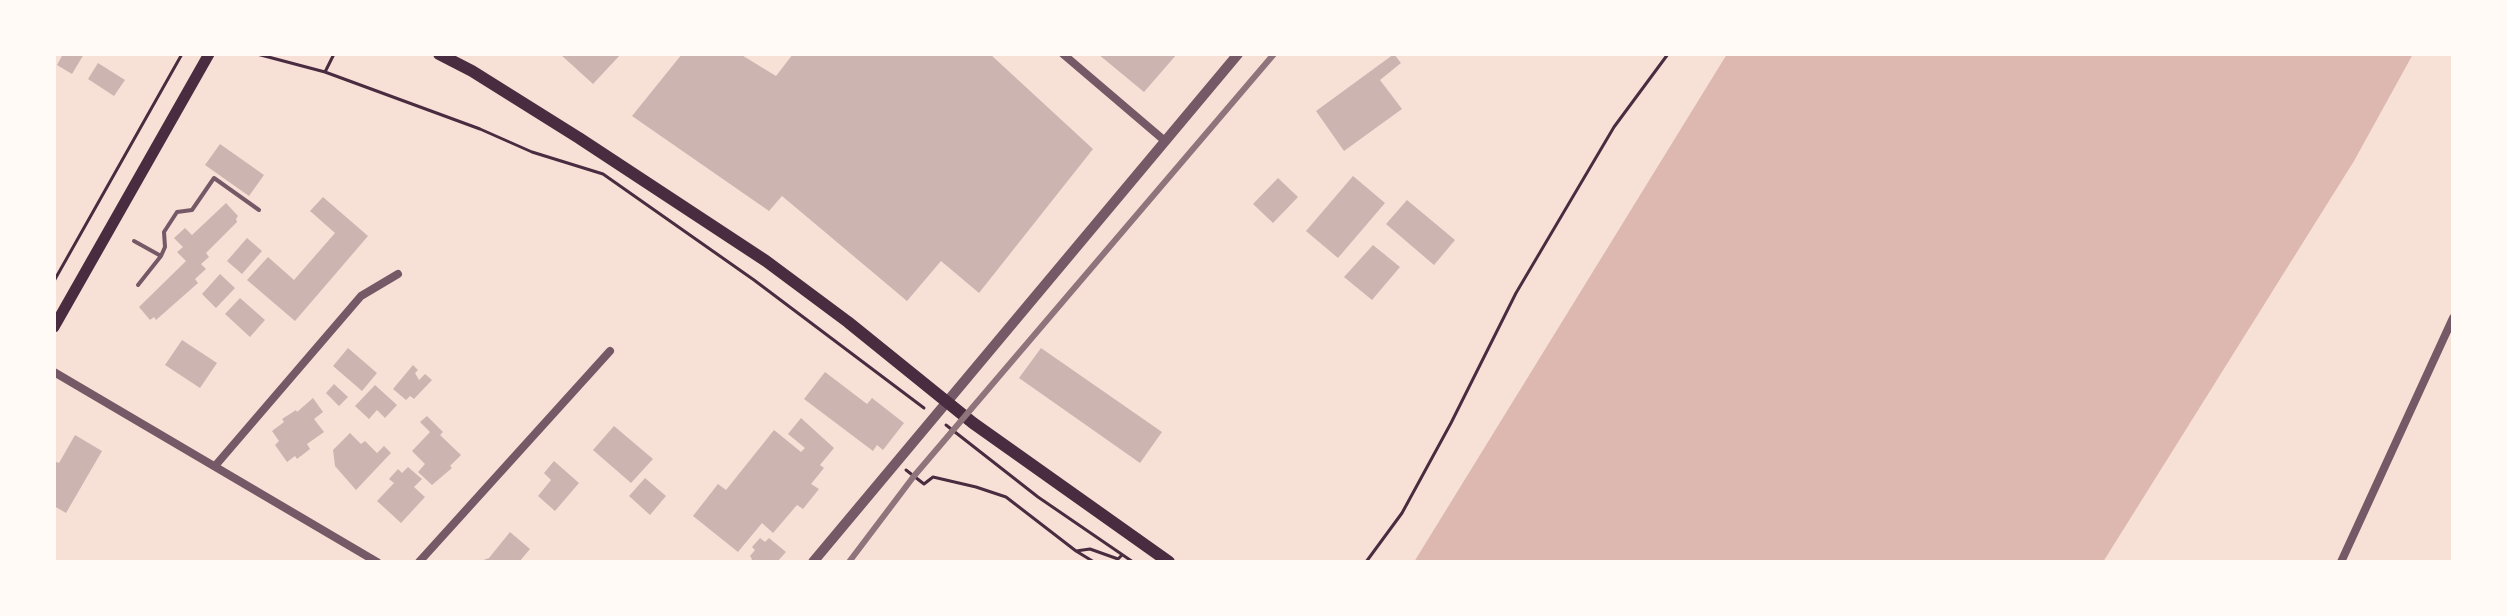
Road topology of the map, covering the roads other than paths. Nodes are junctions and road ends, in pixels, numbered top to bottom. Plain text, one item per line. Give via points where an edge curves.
1 (209, 54) edge
2 (439, 54) edge
3 (452, 54) edge
4 (1063, 54) edge
5 (1238, 54) edge
6 (472, 71) junction
7 (1165, 141) junction
8 (259, 210) dead end
9 (134, 241) dead end
10 (161, 256) junction
11 (398, 274) dead end
12 (138, 285) dead end
13 (2453, 318) edge
14 (54, 327) edge
15 (610, 351) dead end
16 (54, 372) edge
17 (215, 466) junction
18 (377, 562) edge
19 (419, 562) edge
20 (813, 562) edge
21 (1169, 562) edge
22 (2341, 562) edge

1 - 14 main road
2 - 6 highway
3 - 6 highway
4 - 7 street
5 - 7 street
6 - 21 highway via 766,261 973,423
7 - 20 street
8 - 10 lane via 214,178 192,210 177,212 164,232
9 - 10 lane
10 - 12 lane
11 - 17 street via 361,296
13 - 22 street
15 - 19 street
16 - 17 street
17 - 18 street

